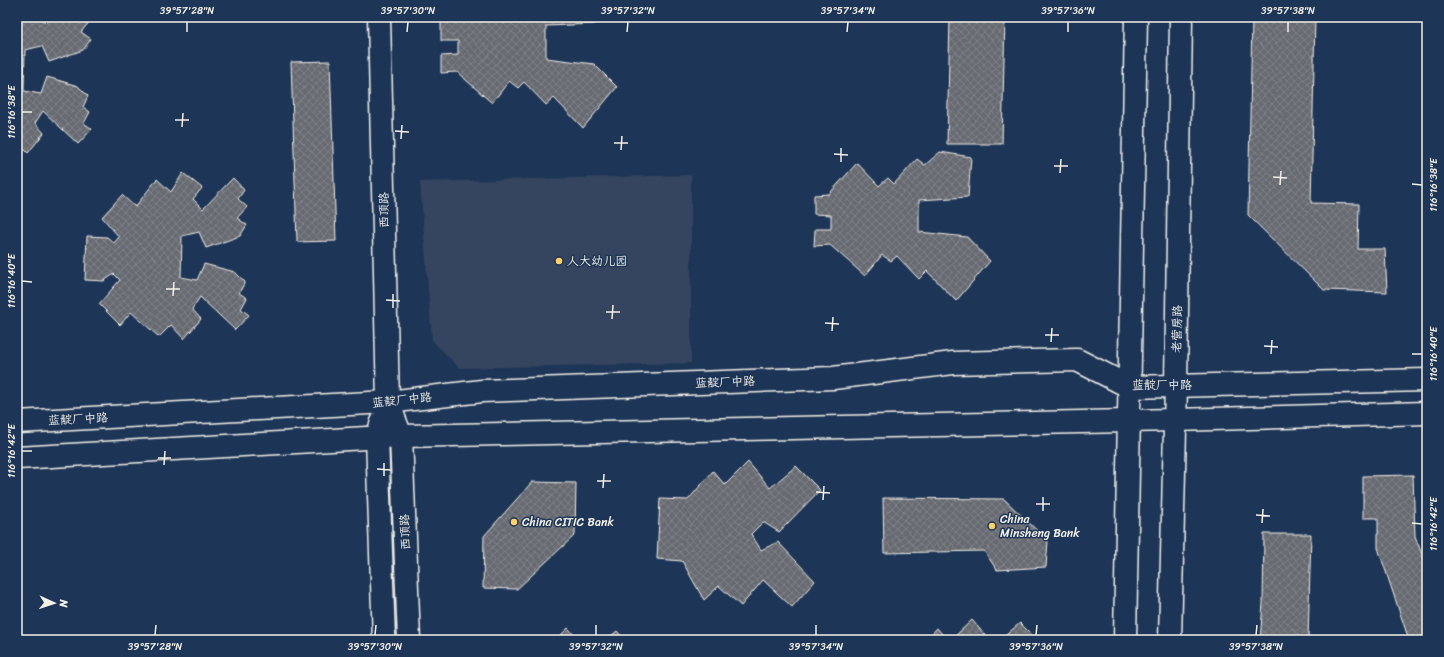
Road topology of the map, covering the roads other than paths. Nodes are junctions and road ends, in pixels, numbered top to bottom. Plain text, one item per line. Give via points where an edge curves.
1 (379, 17) edge
2 (1136, 17) edge
3 (1181, 17) edge
4 (1427, 380) edge
5 (1176, 386) junction
6 (1130, 387) junction
7 (388, 402) junction
8 (1427, 412) edge
9 (1175, 420) junction
10 (1129, 421) junction
11 (17, 422) edge
12 (401, 436) junction
13 (377, 437) junction
14 (17, 458) edge
15 (384, 640) edge
16 (409, 640) edge
17 (1125, 640) edge
18 (1170, 640) edge

1 - 7 street, 西顶路
2 - 6 street
3 - 5 street, 老营房路
4 - 5 street, 蓝靛厂中路
5 - 6 street, 蓝靛厂中路
5 - 9 street, 老营房路
6 - 7 street, 蓝靛厂中路 via 1077,360 961,362 833,378 482,391
6 - 10 street
7 - 11 street, 蓝靛厂中路
7 - 12 street, 西顶路
7 - 13 street, 西顶路
8 - 9 street
9 - 10 street
9 - 18 street, 老营房路
10 - 12 street
10 - 17 street
12 - 13 street
12 - 16 street, 西顶路
13 - 14 street
13 - 15 street, 西顶路

